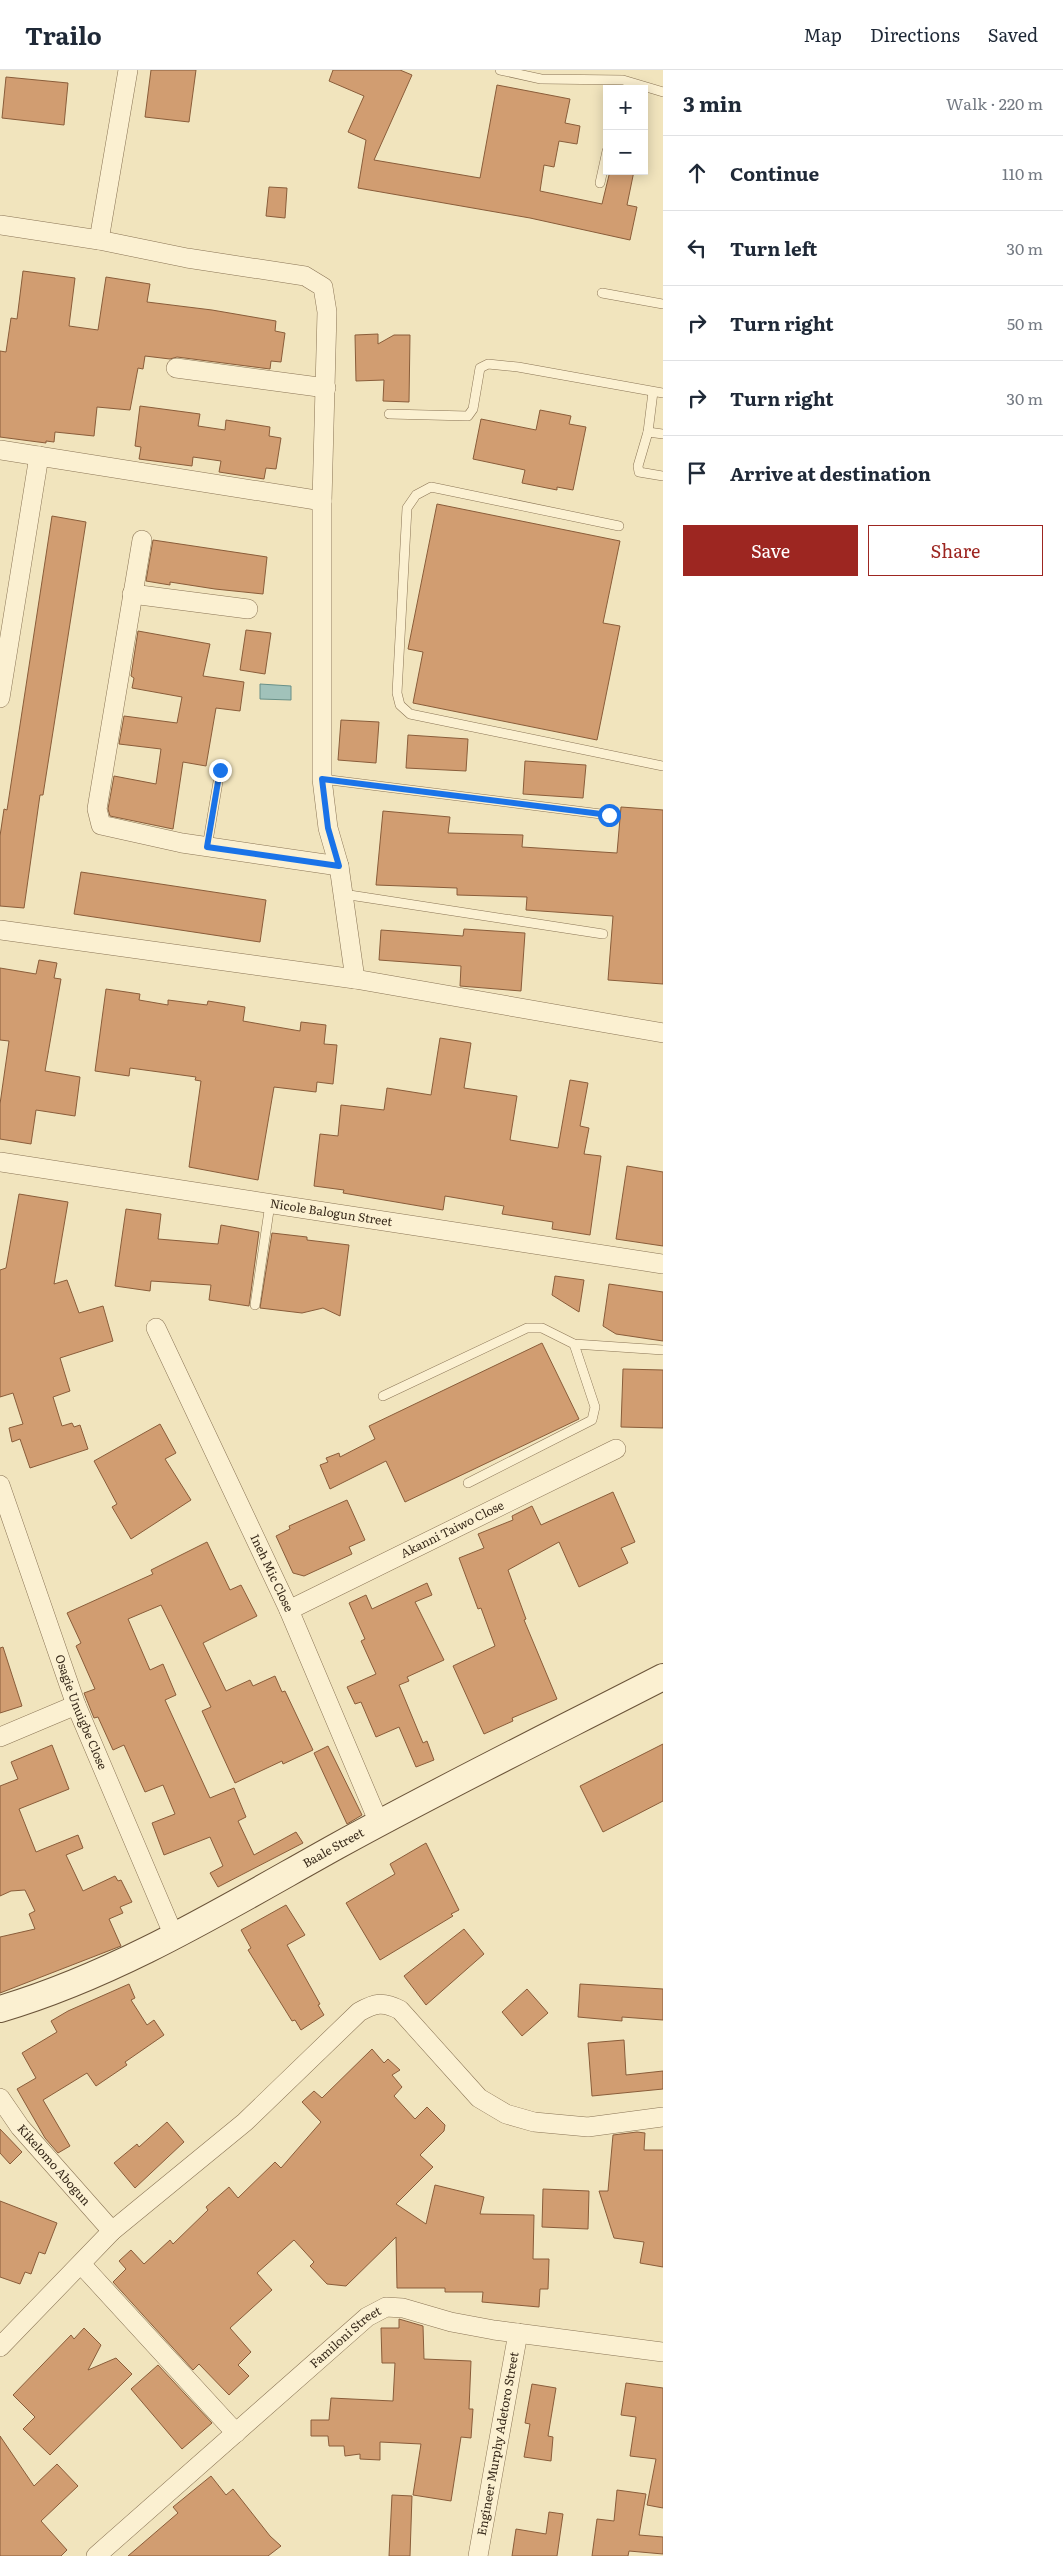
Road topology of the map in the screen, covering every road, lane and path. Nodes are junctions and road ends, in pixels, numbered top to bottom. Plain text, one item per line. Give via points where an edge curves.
1 (128, 70) edge
2 (500, 70) edge
3 (622, 85) edge
4 (648, 89) edge
5 (663, 92) edge
6 (603, 169) edge
7 (600, 183) dead end
8 (0, 224) edge
9 (99, 240) junction
10 (602, 293) dead end
11 (663, 304) edge
12 (176, 368) dead end
13 (326, 388) junction
14 (653, 392) junction
15 (663, 394) edge
16 (389, 414) dead end
17 (648, 432) junction
18 (663, 434) edge
19 (0, 450) edge
20 (39, 456) junction
21 (663, 476) edge
22 (322, 501) junction
23 (618, 526) dead end
24 (142, 540) dead end
25 (132, 594) junction
26 (248, 609) dead end
27 (2, 671) edge
28 (0, 698) edge
29 (663, 766) edge
30 (220, 770) dead end
31 (322, 779) junction
32 (609, 815) dead end
33 (207, 847) junction
34 (339, 866) junction
35 (343, 894) junction
36 (0, 930) edge
37 (603, 934) dead end
38 (355, 979) junction
39 (663, 1033) edge
40 (0, 1162) edge
41 (270, 1204) junction
42 (663, 1264) edge
43 (255, 1305) dead end
44 (156, 1328) dead end
45 (574, 1344) junction
46 (663, 1350) edge
47 (383, 1396) dead end
48 (616, 1449) dead end
49 (468, 1483) dead end
50 (0, 1485) edge
51 (289, 1610) junction
52 (663, 1677) edge
53 (76, 1705) junction
54 (0, 1737) edge
55 (379, 1823) junction
56 (174, 1936) junction
57 (0, 2009) edge
58 (0, 2098) edge
59 (663, 2117) edge
60 (112, 2231) junction
61 (81, 2264) junction
62 (518, 2333) junction
63 (0, 2347) edge
64 (663, 2352) edge
65 (236, 2433) junction
66 (96, 2556) edge
67 (478, 2556) edge

1 - 9 street
2 - 3 lane via 541,79
4 - 5 lane
6 - 7 lane
8 - 9 street
9 - 13 street via 187,258 306,276 323,287 327,312
10 - 11 lane
12 - 13 street
13 - 22 street
14 - 15 lane
14 - 16 lane via 488,364 480,368 473,410 468,416
14 - 17 lane
17 - 18 lane
17 - 21 lane via 638,472
19 - 20 street
20 - 22 street
20 - 27 street
22 - 31 street
23 - 29 lane via 431,488 416,495 407,508 397,693 400,705 410,714
24 - 25 street
25 - 26 street
25 - 33 street via 97,809 101,825
27 - 28 street
30 - 33 lane
31 - 32 lane
31 - 34 street via 328,828
33 - 34 street
34 - 35 street
35 - 37 lane
35 - 38 street
36 - 38 street
38 - 39 street
40 - 41 street, Nicole Balogun Street
41 - 42 street, Nicole Balogun Street
41 - 43 lane
44 - 51 street, Ineh Mic Close
45 - 46 lane
45 - 47 lane via 542,1328 527,1328
45 - 49 lane via 595,1407 592,1420
48 - 51 street, Akanni Taiwo Close
50 - 53 street, Osagie Unuigbe Close
51 - 55 street, Ineh Mic Close
52 - 55 street, Baale Street
53 - 54 street
53 - 56 street, Osagie Unuigbe Close
55 - 56 street, Baale Street
56 - 57 street, Baale Street via 27,2001
58 - 60 street, Kikelomo Abogun via 20,2127
59 - 60 street via 588,2127 534,2122 506,2114 480,2098 400,2010 387,2003 374,2003 359,2012 245,2122
60 - 61 street
61 - 63 street
61 - 65 street
62 - 64 street, Familoni Street
62 - 65 street, Familoni Street via 386,2307 367,2317
62 - 67 street, Engineer Murphy Adetoro Street
65 - 66 street, Familoni Street

